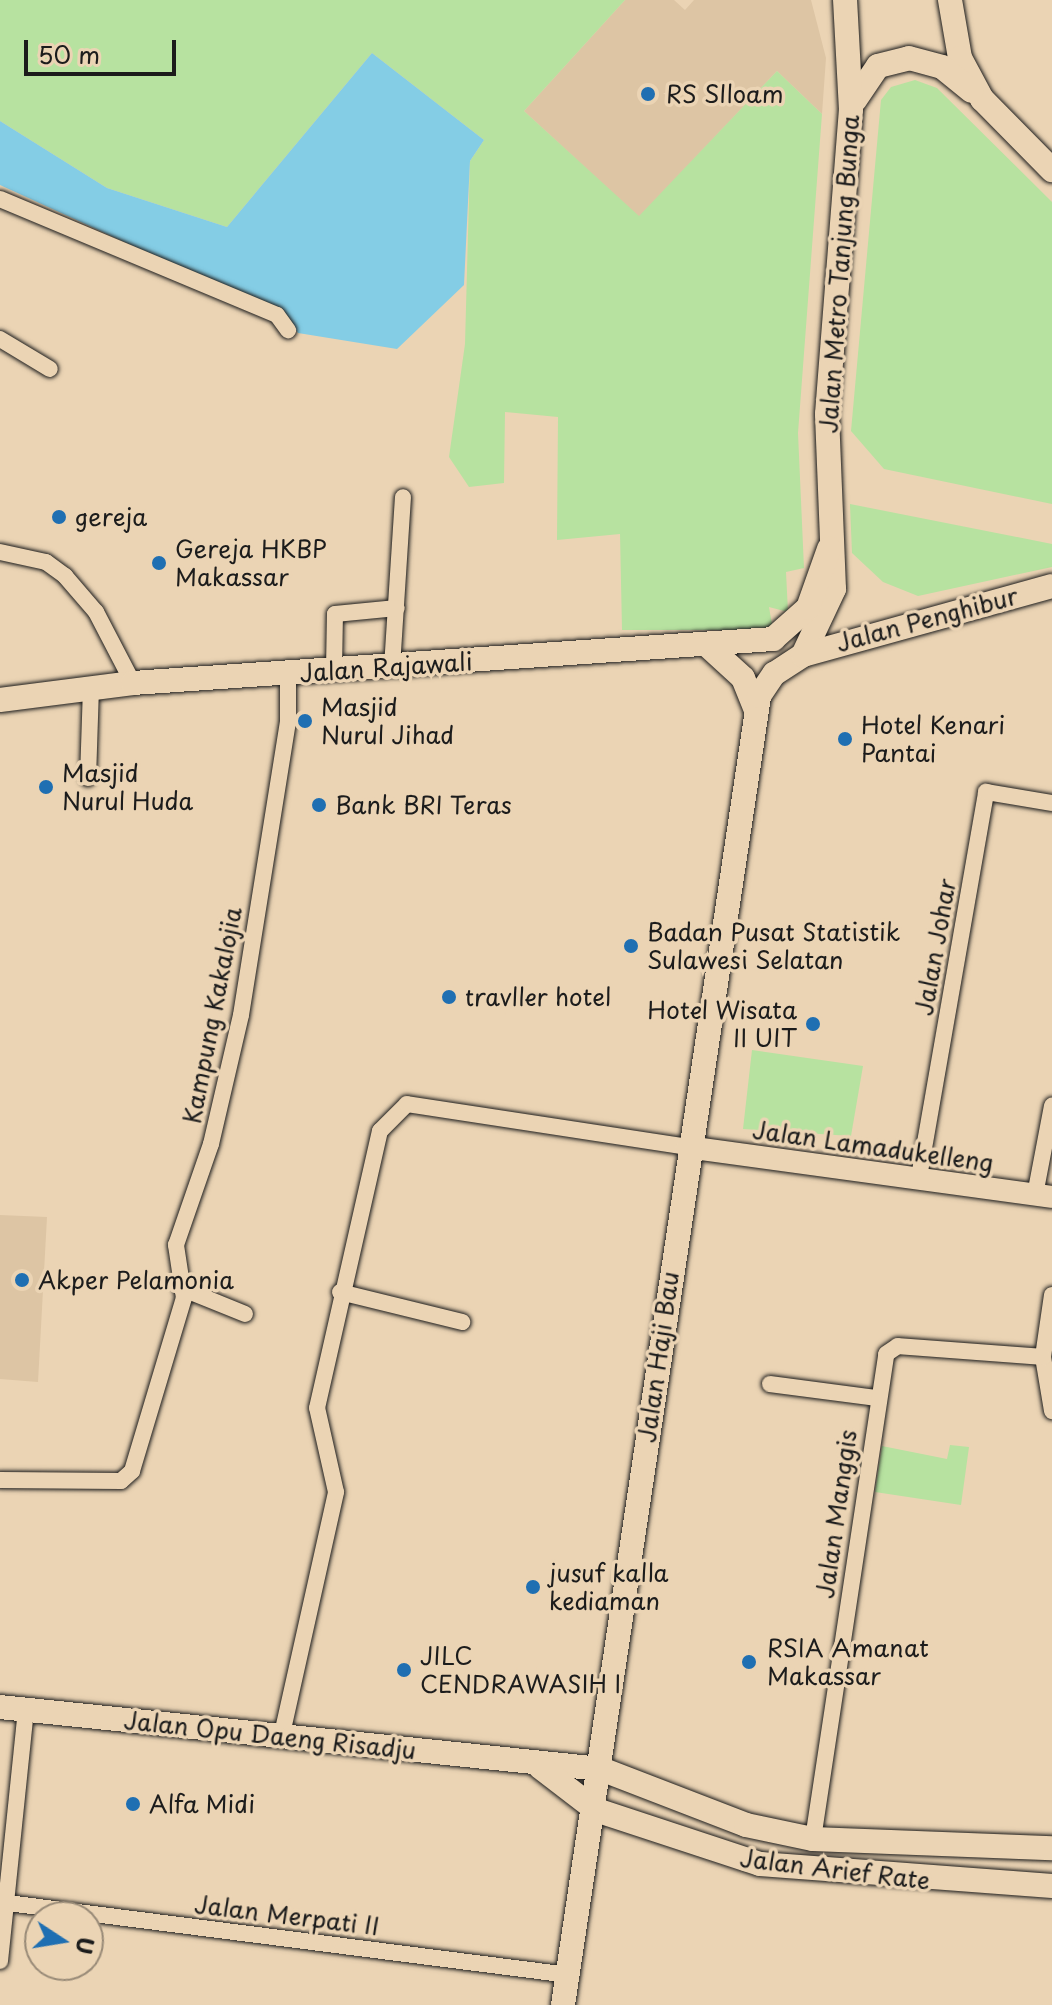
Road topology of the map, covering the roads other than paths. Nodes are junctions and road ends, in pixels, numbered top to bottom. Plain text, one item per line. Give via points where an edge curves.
1 (845, 0) edge
2 (950, 0) edge
3 (982, 99) junction
4 (851, 110) junction
5 (1052, 170) edge
6 (0, 199) edge
7 (288, 330) dead end
8 (0, 339) edge
9 (50, 369) dead end
10 (403, 497) dead end
11 (829, 549) junction
12 (0, 552) edge
13 (1052, 586) edge
14 (397, 608) junction
15 (773, 639) joint
16 (708, 646) junction
17 (803, 655) junction
18 (392, 667) junction
19 (334, 670) junction
20 (288, 673) junction
21 (133, 683) junction
22 (91, 688) junction
23 (0, 700) edge
24 (756, 710) junction
25 (88, 778) dead end
26 (1052, 803) edge
27 (1052, 1106) edge
28 (687, 1147) junction
29 (919, 1177) junction
30 (1044, 1196) edge
31 (181, 1288) junction
32 (340, 1292) junction
33 (1052, 1295) edge
34 (245, 1314) dead end
35 (462, 1322) dead end
36 (1043, 1357) junction
37 (770, 1384) dead end
38 (877, 1398) junction
39 (1052, 1411) edge
40 (0, 1480) edge
41 (0, 1707) edge
42 (26, 1710) junction
43 (282, 1734) junction
44 (540, 1767) junction
45 (601, 1769) junction
46 (596, 1810) junction
47 (813, 1839) junction
48 (1052, 1848) edge
49 (1052, 1886) edge
50 (4, 1902) edge
51 (0, 1961) edge
52 (569, 1975) junction
53 (563, 2005) edge

1 - 4 main road, Jalan Metro Tanjung Bunga
2 - 3 main road via 960,58
3 - 4 main road via 942,67 909,58 870,73
3 - 5 main road
4 - 11 main road, Jalan Metro Tanjung Bunga via 827,414
6 - 7 street via 277,315
8 - 9 street
10 - 14 street
11 - 15 main road, Jalan Metro Tanjung Bunga via 808,608
11 - 17 main road, Jalan Metro Tanjung Bunga via 834,589
12 - 21 street via 46,562 65,576 96,612
13 - 17 main road, Jalan Penghibur
14 - 18 street
14 - 19 street via 335,614
15 - 16 main road, Jalan Rajawali
16 - 18 main road, Jalan Rajawali
16 - 24 main road via 743,678
17 - 24 main road, Jalan Haji Bau via 774,674
18 - 19 main road, Jalan Rajawali
19 - 20 main road, Jalan Rajawali
20 - 21 main road, Jalan Rajawali
20 - 31 street, Kampung Kakalojia via 288,722 241,1015 211,1144 176,1245
21 - 22 main road, Jalan Rajawali
22 - 23 main road, Jalan Rajawali
22 - 25 street
24 - 28 main road, Jalan Haji Bau
26 - 29 street, Jalan Johar via 986,792
27 - 30 street
28 - 29 street, Jalan Lamadukelleng
28 - 32 street via 407,1104 373,1148
28 - 45 main road, Jalan Haji Bau
29 - 30 street, Jalan Lamadukelleng
31 - 34 street
31 - 40 street, Kampung Kakalojia via 128,1478
32 - 35 street
32 - 43 street via 316,1419 336,1492
33 - 36 street
36 - 38 street, Jalan Manggis via 898,1346 886,1354
36 - 39 street
37 - 38 street
38 - 47 street, Jalan Manggis
41 - 42 main road, Jalan Opu Daeng Risadju
42 - 43 main road, Jalan Opu Daeng Risadju
42 - 50 street
43 - 44 main road, Jalan Opu Daeng Risadju
44 - 45 main road, Jalan Arief Rate
44 - 46 main road, Jalan Arief Rate
45 - 46 main road, Jalan Haji Bau
45 - 47 main road, Jalan Arief Rate via 746,1825
46 - 49 main road, Jalan Arief Rate via 760,1864
46 - 52 main road, Jalan Haji Bau
47 - 48 main road, Jalan Arief Rate
50 - 51 street
50 - 52 street, Jalan Merpati II
52 - 53 main road, Jalan Haji Bau

